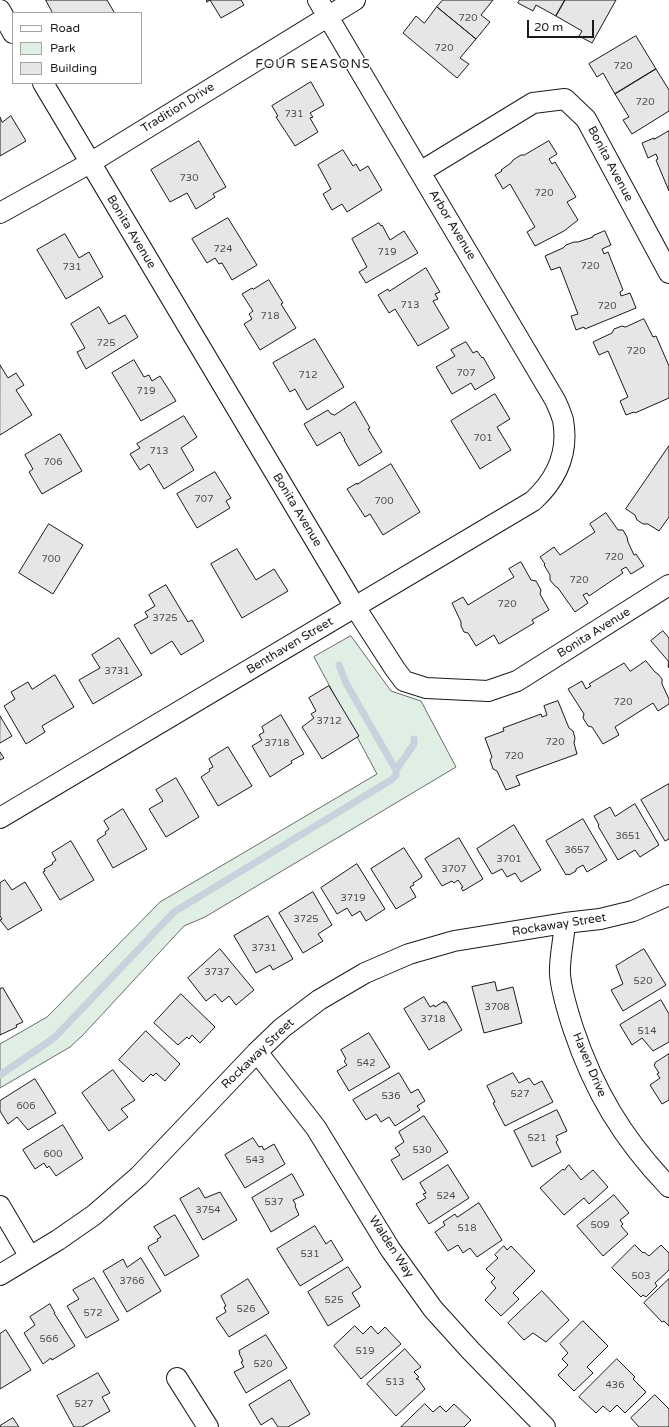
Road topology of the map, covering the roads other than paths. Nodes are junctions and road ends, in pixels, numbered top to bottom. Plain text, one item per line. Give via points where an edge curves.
1 (355, 0) edge
2 (323, 8) edge
3 (0, 10) edge
4 (12, 31) edge
5 (44, 84) edge
6 (90, 163) junction
7 (420, 172) junction
8 (0, 213) edge
9 (669, 273) edge
10 (562, 457) joint
11 (669, 585) edge
12 (355, 607) junction
13 (0, 818) edge
14 (669, 895) edge
15 (565, 923) junction
16 (258, 1052) junction
17 (669, 1187) edge
18 (0, 1206) edge
19 (30, 1257) junction
20 (0, 1275) edge
21 (177, 1378) dead end
22 (208, 1427) edge
23 (545, 1427) edge

1 - 2 street, Tradition Drive
2 - 6 street, Tradition Drive
2 - 7 street, Arbor Avenue
3 - 4 street
5 - 6 street, Bonita Avenue
6 - 8 street, Tradition Drive
6 - 12 street, Bonita Avenue
7 - 9 street, Bonita Avenue via 533,103 564,99 586,119
7 - 10 street, Arbor Avenue via 555,400 564,430
10 - 12 street, Benthaven Street via 545,490 533,501
11 - 12 street, Bonita Avenue via 517,681 488,691 426,688 404,681
12 - 13 street, Benthaven Street
14 - 15 street, Rockaway Street via 633,911 600,919
15 - 16 street, Rockaway Street via 454,941 408,954 365,973 319,1000 282,1028
15 - 17 street, Haven Drive via 560,974 568,1013 580,1051 596,1088 620,1128 648,1165
16 - 19 street, Rockaway Street via 139,1176 94,1215
16 - 23 street, Walden Way via 316,1128 390,1249 433,1309 470,1351
18 - 19 street
19 - 20 street, Rockaway Street
21 - 22 street

